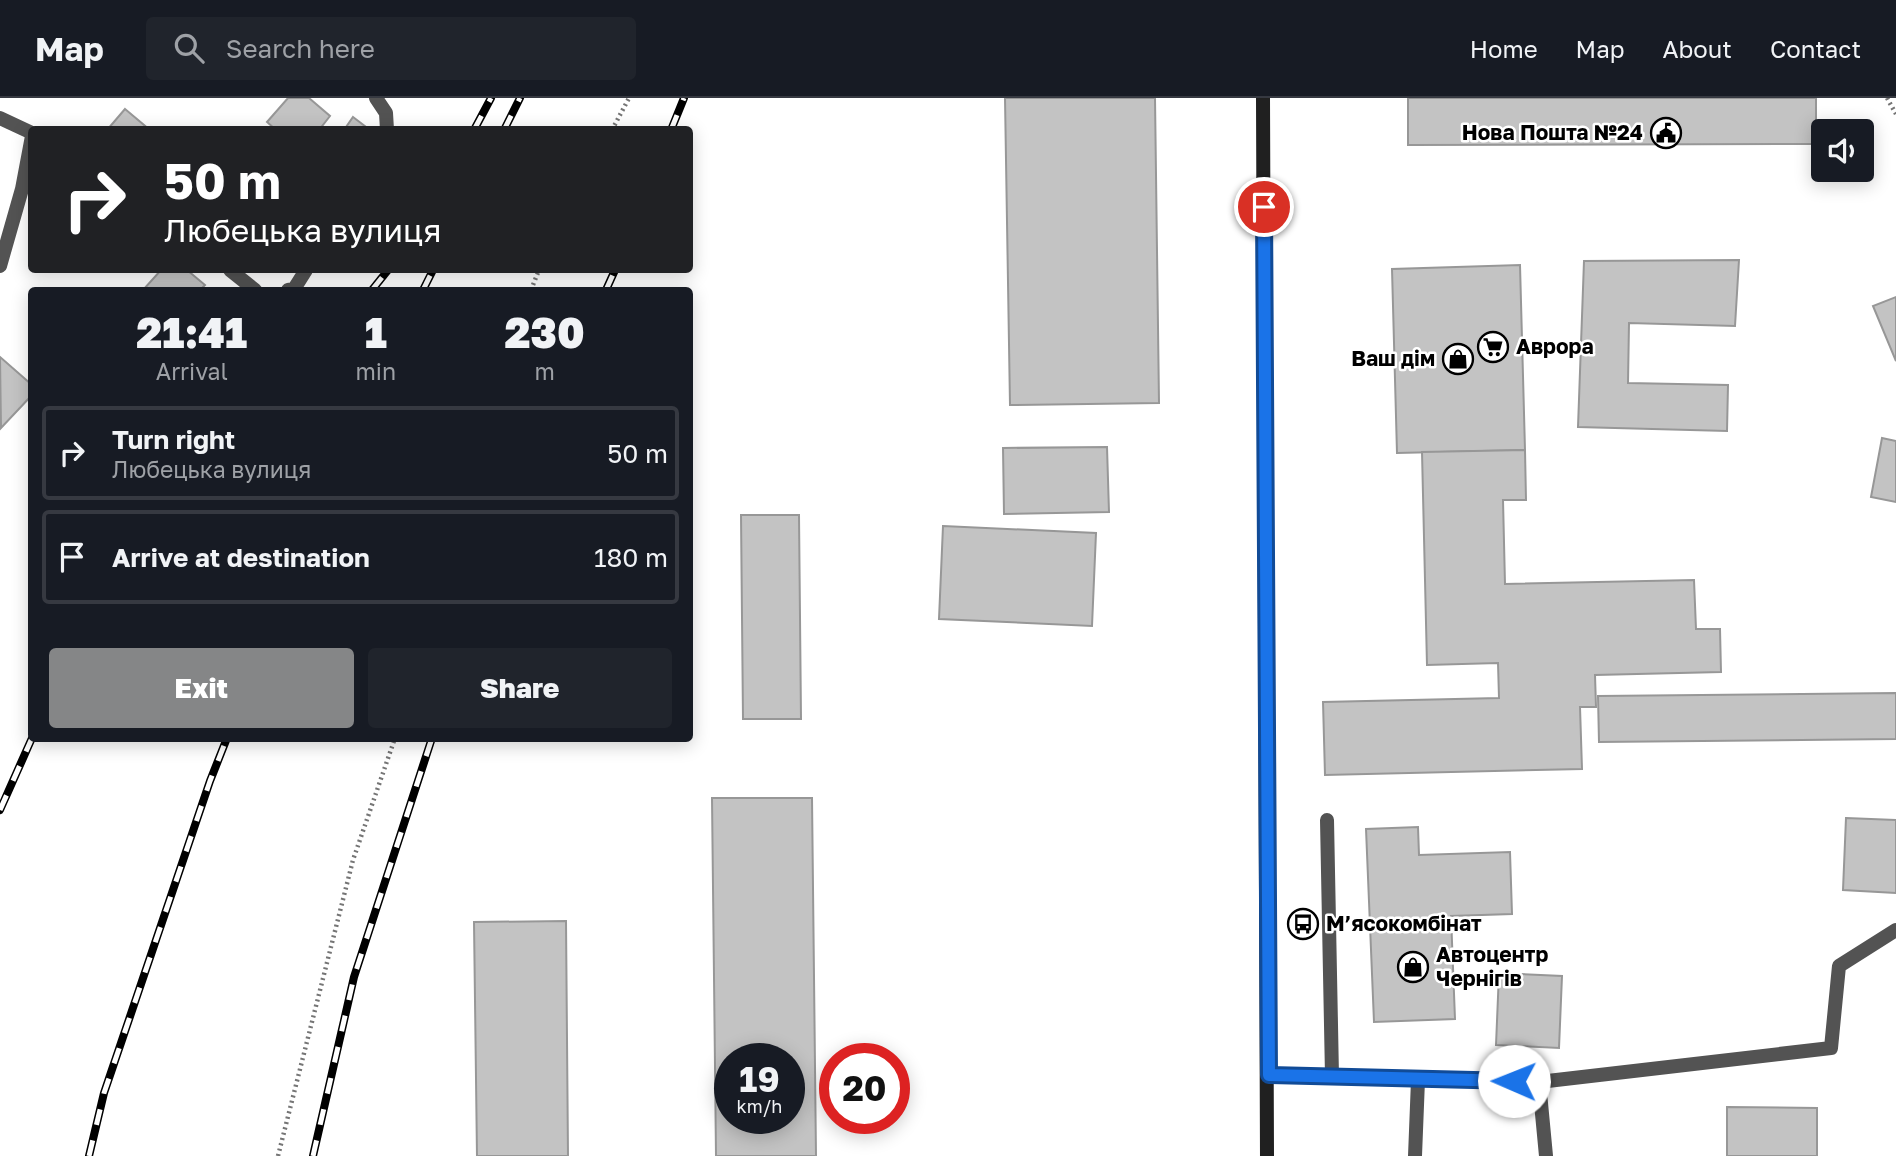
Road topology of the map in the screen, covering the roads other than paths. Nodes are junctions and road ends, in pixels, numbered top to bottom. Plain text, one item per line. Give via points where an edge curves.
1 (376, 98) edge
2 (1263, 98) edge
3 (0, 118) edge
4 (387, 126) edge
5 (28, 132) edge
6 (28, 156) edge
7 (0, 267) edge
8 (234, 273) edge
9 (251, 287) edge
10 (1327, 820) dead end
11 (1896, 930) edge
12 (1269, 1075) junction
13 (1332, 1076) junction
14 (1418, 1080) junction
15 (1539, 1082) junction
16 (1267, 1156) edge
17 (1415, 1156) edge
18 (1546, 1156) edge

1 - 4 street via 386,114
2 - 12 main road
3 - 5 street
6 - 7 street
8 - 9 street
10 - 13 street
11 - 15 street via 1839,966 1831,1048
12 - 13 street
12 - 16 main road
13 - 14 street
14 - 15 street
14 - 17 street
15 - 18 street

